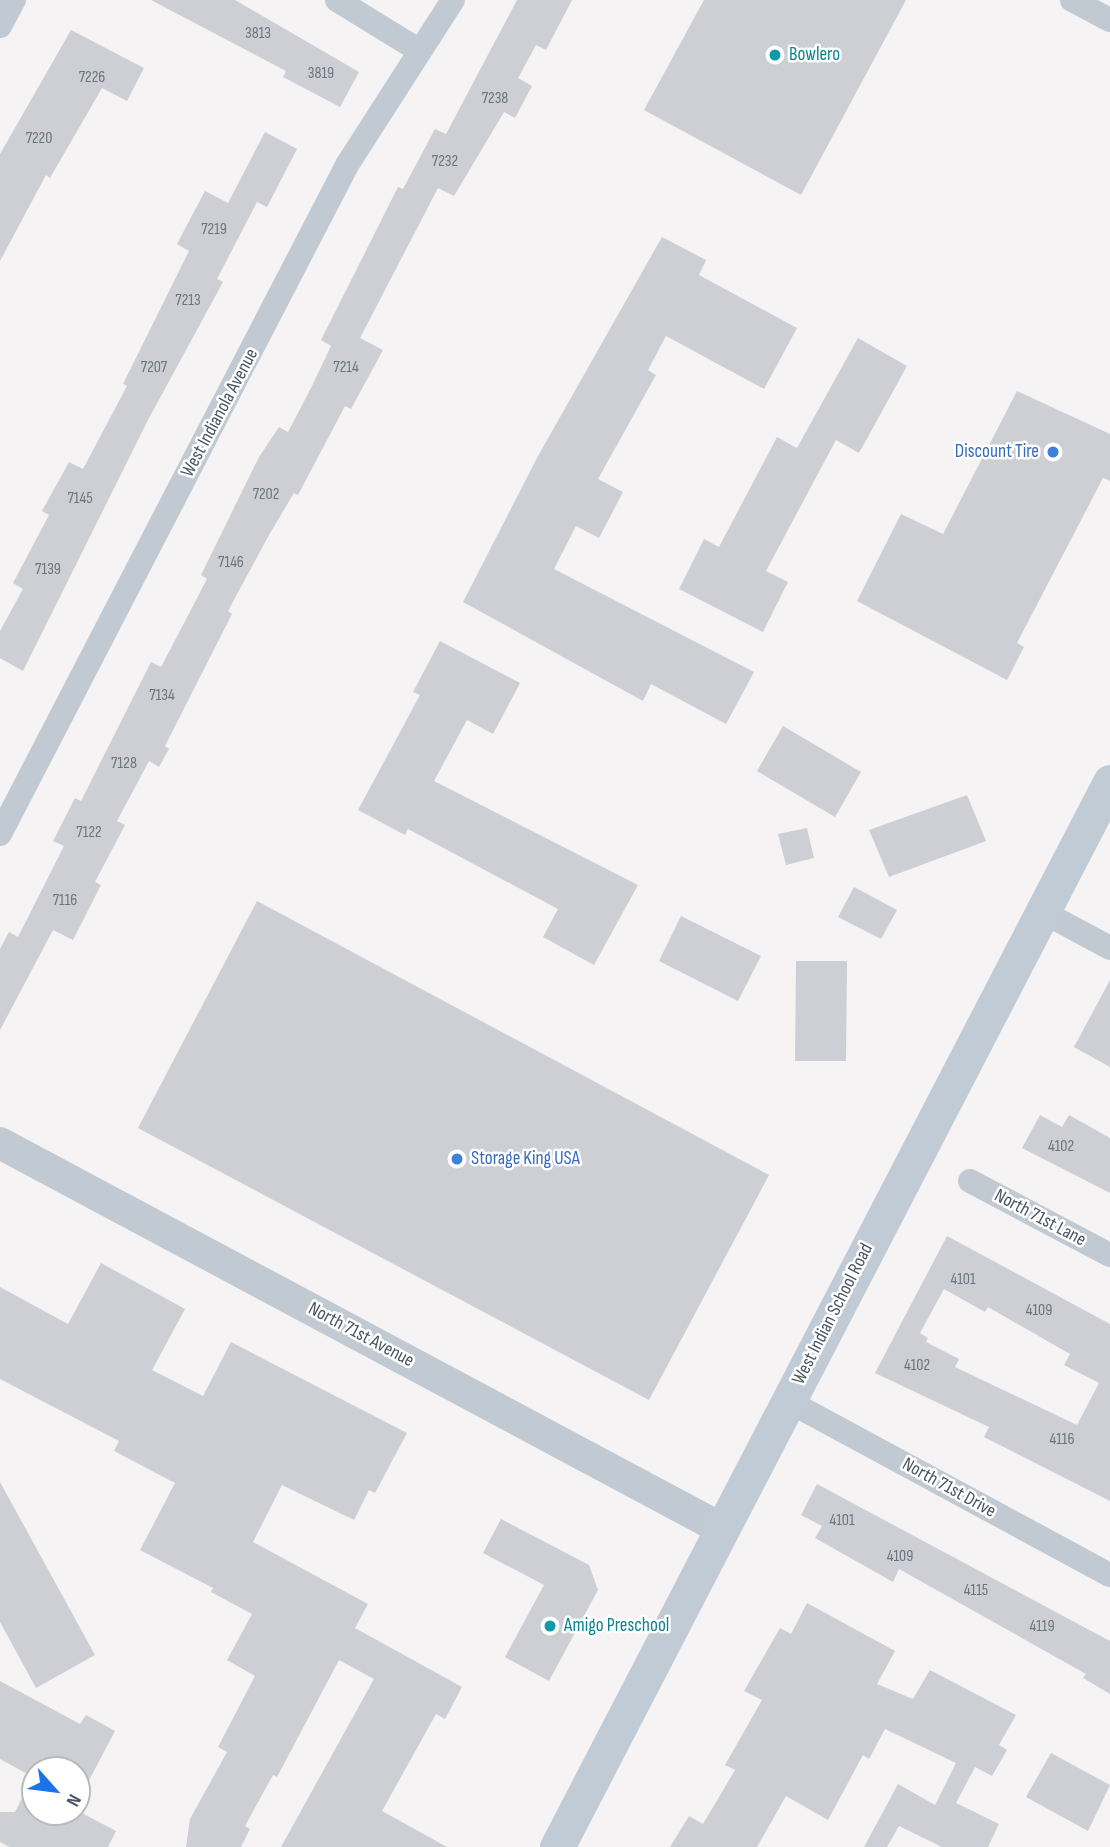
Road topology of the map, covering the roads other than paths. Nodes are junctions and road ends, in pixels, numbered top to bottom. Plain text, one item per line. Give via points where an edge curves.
1 (14, 0) edge
2 (338, 0) edge
3 (453, 0) edge
4 (1072, 0) edge
5 (1110, 20) edge
6 (0, 26) edge
7 (420, 51) junction
8 (1110, 782) edge
9 (0, 834) edge
10 (1043, 912) junction
11 (1110, 948) edge
12 (0, 1143) edge
13 (970, 1181) dead end
14 (1110, 1255) edge
15 (788, 1401) junction
16 (722, 1529) junction
17 (1110, 1575) edge
18 (557, 1847) edge

1 - 6 street
2 - 7 street
3 - 7 street, West Indianola Avenue
4 - 5 street
7 - 9 street, West Indianola Avenue via 347,165
8 - 10 main road, West Indian School Road
10 - 11 street
10 - 15 main road, West Indian School Road
12 - 16 street, North 71st Avenue
13 - 14 street, North 71st Lane
15 - 16 main road, West Indian School Road
15 - 17 street, North 71st Drive
16 - 18 main road, West Indian School Road

